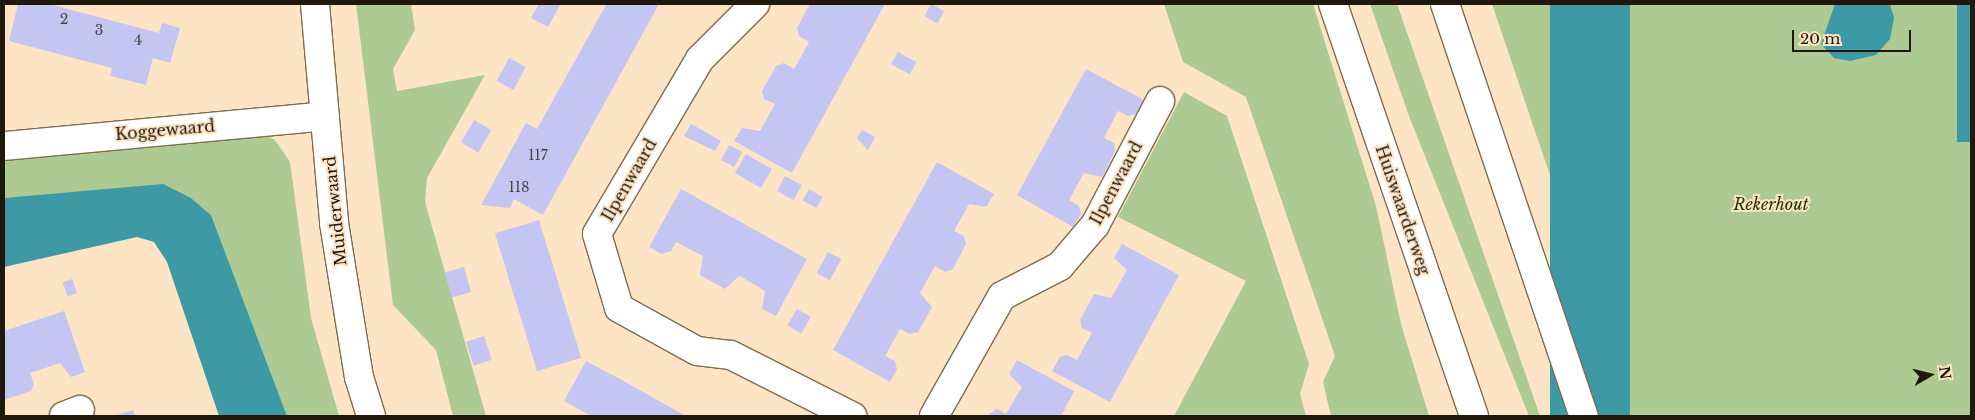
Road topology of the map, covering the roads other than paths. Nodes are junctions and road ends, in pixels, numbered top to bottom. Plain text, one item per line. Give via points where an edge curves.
1 (315, 4) edge
2 (755, 4) edge
3 (1333, 4) edge
4 (1444, 4) edge
5 (1160, 101) dead end
6 (325, 116) junction
7 (4, 146) edge
8 (371, 416) edge
9 (852, 416) edge
10 (934, 416) edge
11 (1474, 416) edge
12 (1584, 416) edge

1 - 6 main road, Muiderwaard
2 - 9 main road, Ilpenwaard via 700,59 598,234 619,308 697,351 731,355
3 - 11 main road, Huiswaarderweg
4 - 12 main road
5 - 10 main road, Ilpenwaard via 1095,225 1060,266 1002,296
6 - 7 main road, Koggewaard
6 - 8 main road, Muiderwaard via 348,313

